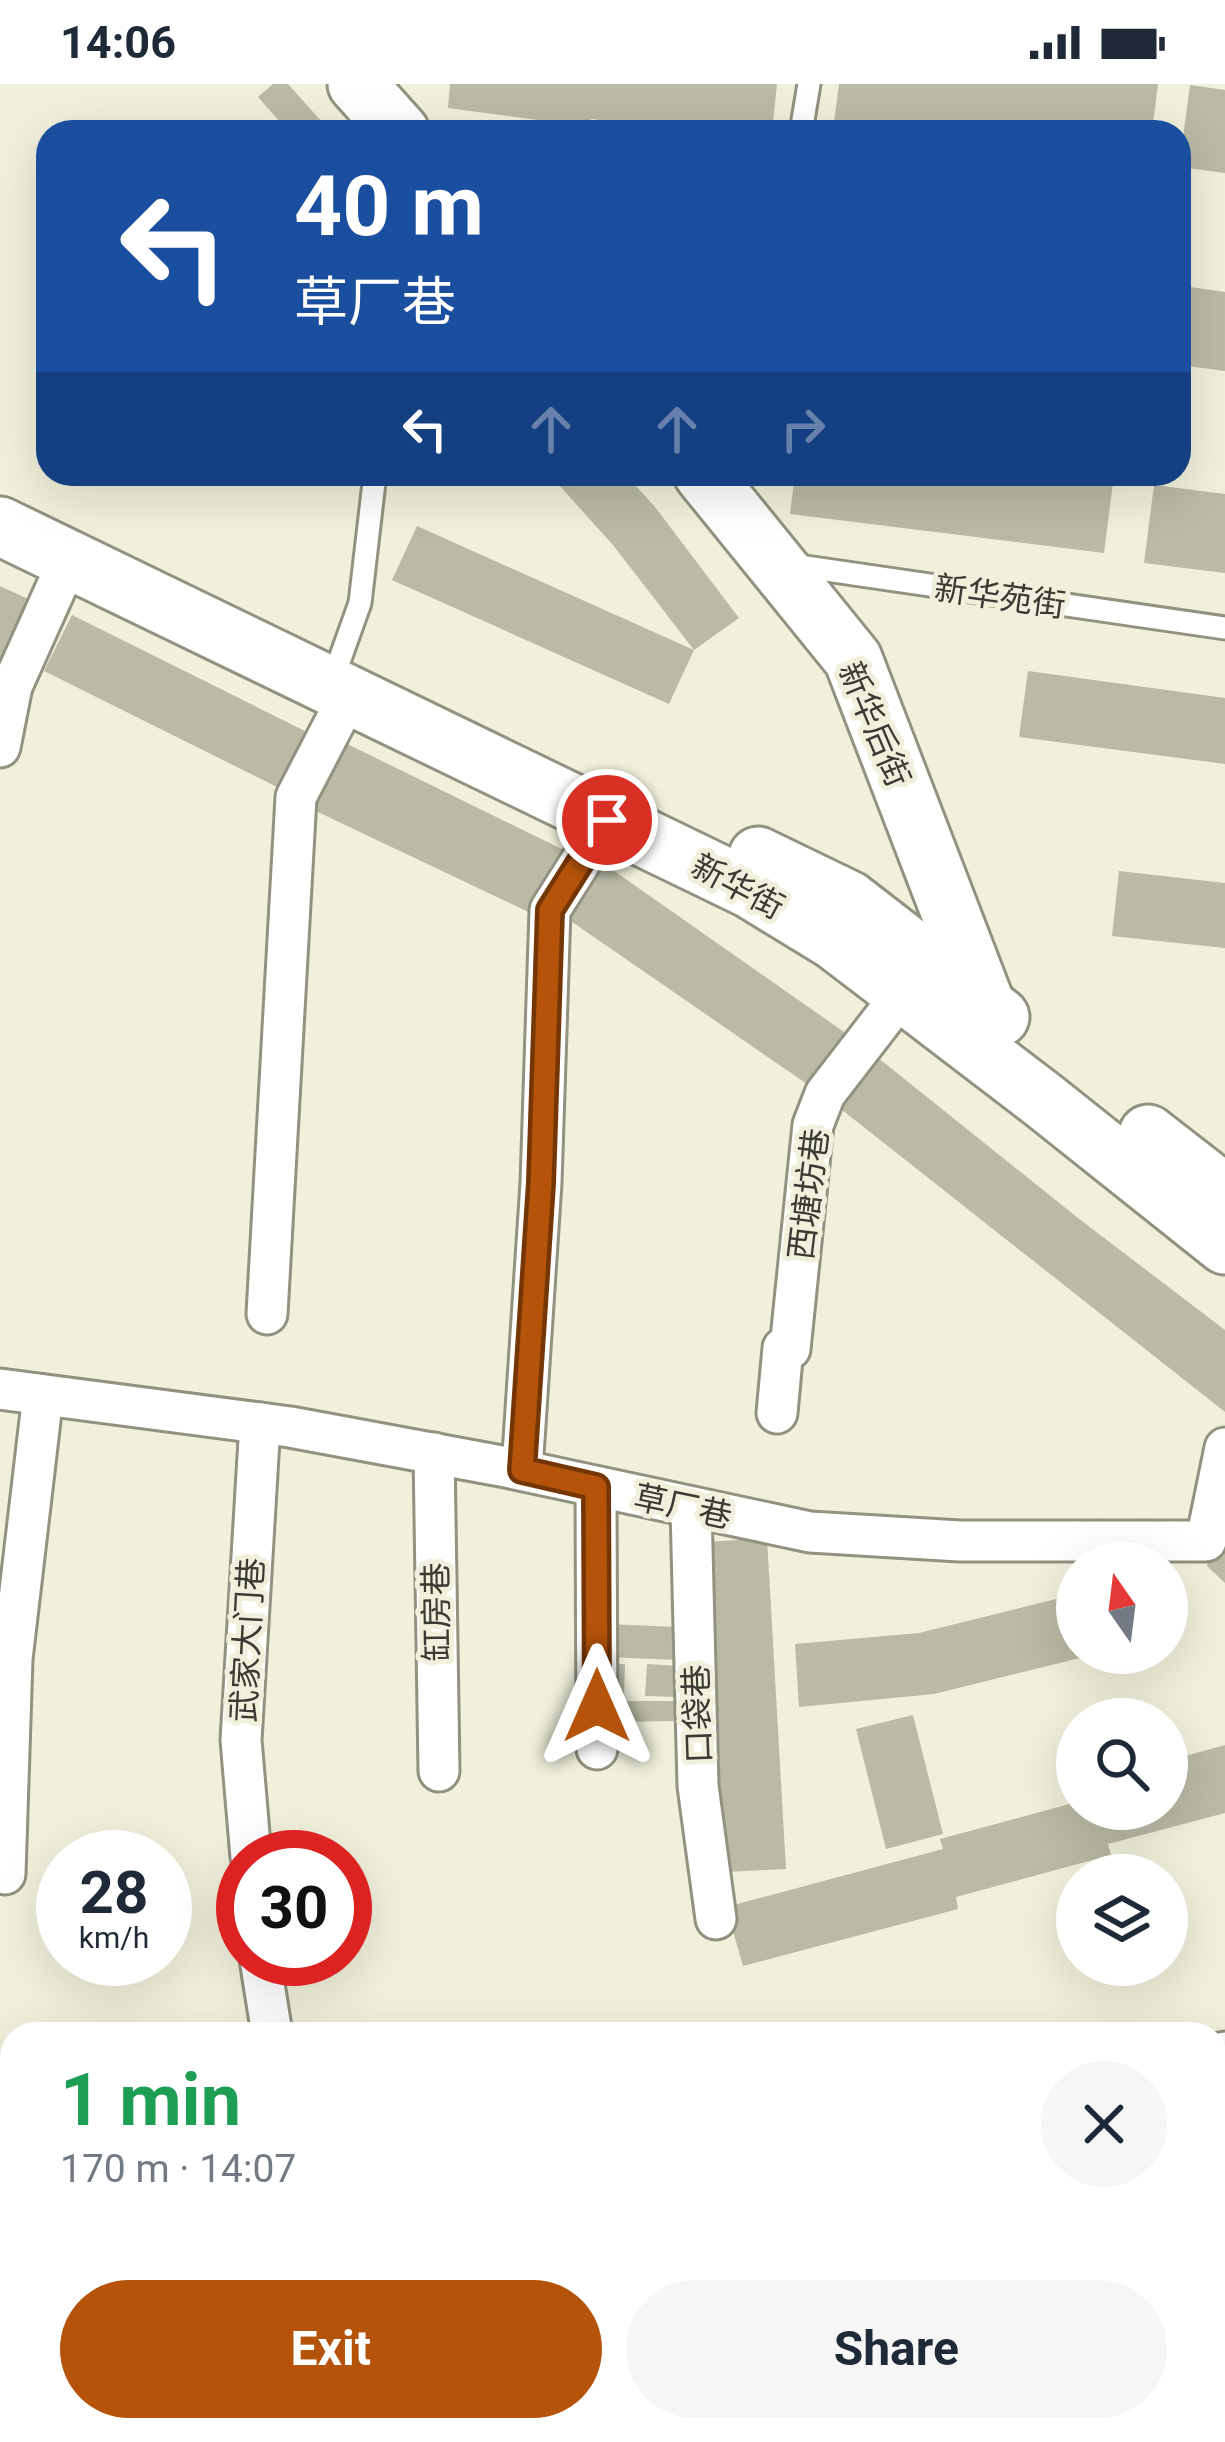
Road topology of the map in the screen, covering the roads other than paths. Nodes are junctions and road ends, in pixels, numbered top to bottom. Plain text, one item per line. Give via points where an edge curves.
1 (357, 84) edge
2 (809, 84) edge
3 (389, 120) edge
4 (803, 120) edge
5 (374, 486) edge
6 (726, 496) edge
7 (0, 499) edge
8 (0, 526) edge
9 (69, 559) junction
10 (776, 563) junction
11 (1225, 628) edge
12 (339, 679) junction
13 (6, 686) edge
14 (0, 747) edge
15 (607, 820) junction
16 (903, 993) junction
17 (987, 1008) junction
18 (1225, 1194) edge
19 (1225, 1245) edge
20 (267, 1314) dead end
21 (0, 1389) edge
22 (43, 1395) junction
23 (777, 1413) dead end
24 (260, 1423) junction
25 (1225, 1448) edge
26 (434, 1453) junction
27 (522, 1470) junction
28 (596, 1487) junction
29 (691, 1508) junction
30 (597, 1750) dead end
31 (440, 1772) dead end
32 (249, 1830) edge
33 (5, 1874) dead end
34 (716, 1919) dead end
35 (264, 1986) edge
36 (270, 2022) edge

1 - 3 main road
2 - 4 lane
5 - 12 lane via 360,603
6 - 10 main road, 新华后街
7 - 12 main road, 新华街
8 - 9 main road, 新华街
9 - 12 main road, 新华街
9 - 13 street
10 - 11 lane, 新华苑街
10 - 17 main road, 新华后街 via 853,658
12 - 15 main road, 新华街
12 - 17 main road, 新华街 via 849,900
12 - 20 street via 296,796
13 - 14 street
15 - 16 main road, 新华街 via 750,890
15 - 27 street via 550,910
16 - 19 main road, 新华街
16 - 23 street, 西塘坊巷 via 826,1094 813,1125
17 - 18 main road, 新华街
21 - 22 street, 草厂巷
22 - 24 street, 草厂巷
22 - 33 street via 12,1659
24 - 26 street, 草厂巷
24 - 32 street, 武家大门巷 via 241,1740
25 - 29 street, 草厂巷 via 1206,1540 810,1532
26 - 27 street, 草厂巷
26 - 31 street, 缸房巷
27 - 28 street, 草厂巷
28 - 29 street, 草厂巷
28 - 30 street
29 - 34 street, 口袋巷 via 698,1786
35 - 36 street

